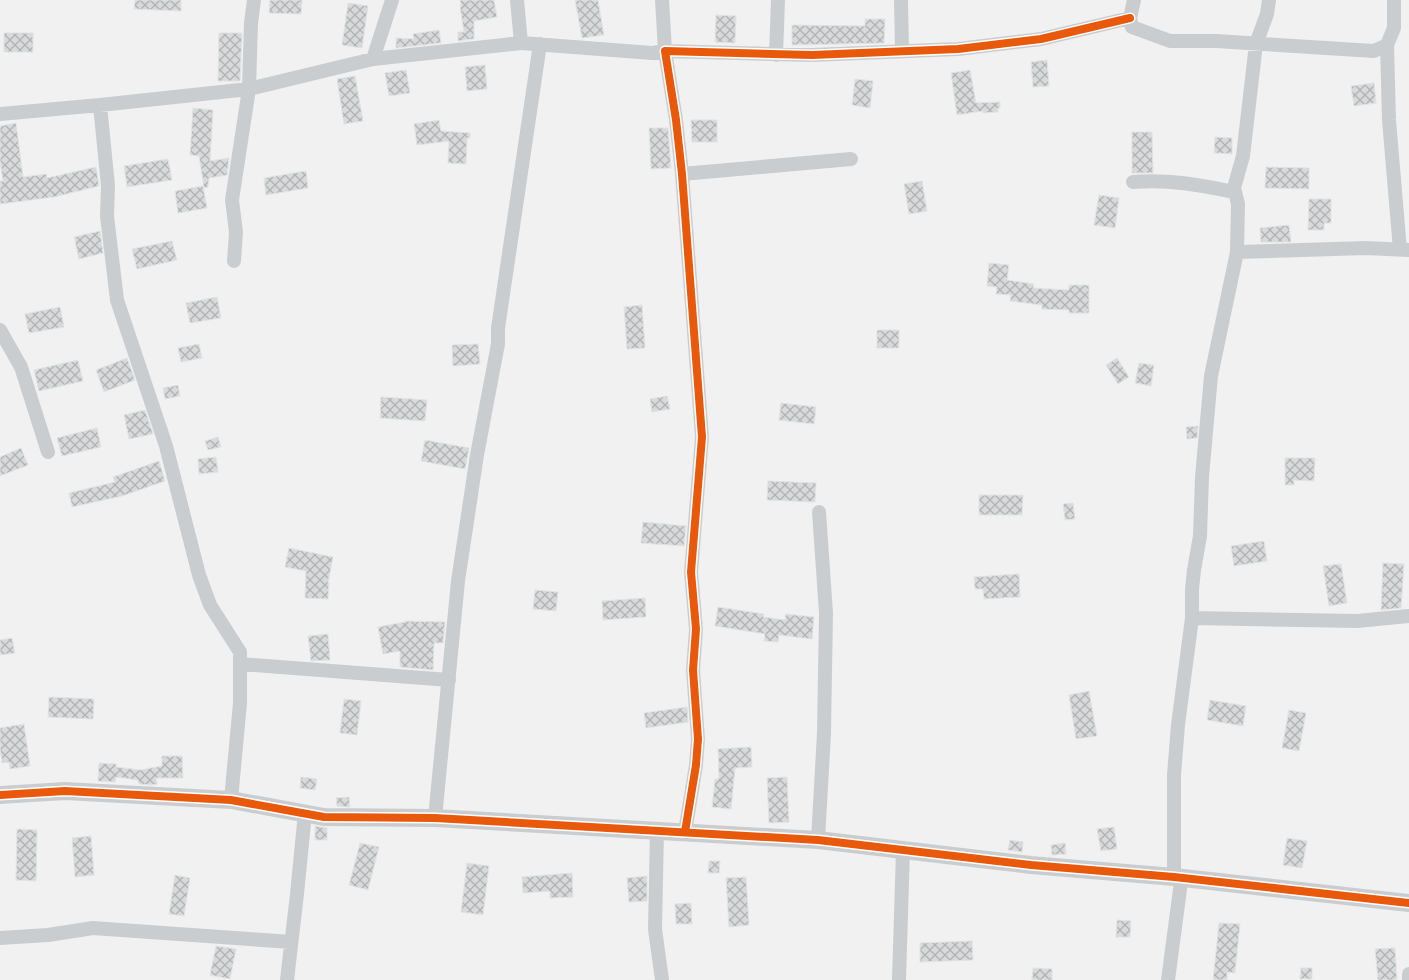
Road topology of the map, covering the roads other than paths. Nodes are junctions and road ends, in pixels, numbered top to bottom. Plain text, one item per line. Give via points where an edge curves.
1 (254, 0) edge
2 (392, 0) edge
3 (517, 0) edge
4 (662, 0) edge
5 (778, 0) edge
6 (901, 0) edge
7 (1134, 0) edge
8 (1269, 0) edge
9 (1394, 0) edge
10 (1130, 18) junction
11 (522, 43) junction
12 (540, 44) junction
13 (1256, 44) junction
14 (1387, 45) junction
15 (902, 50) junction
16 (665, 51) junction
17 (776, 55) junction
18 (373, 59) junction
19 (249, 89) junction
20 (100, 105) junction
21 (0, 114) edge
22 (851, 159) dead end
23 (682, 174) junction
24 (1133, 182) dead end
25 (1234, 192) junction
26 (1405, 250) edge
27 (1237, 252) junction
28 (234, 261) dead end
29 (0, 330) edge
30 (48, 452) dead end
31 (819, 512) dead end
32 (1409, 616) edge
33 (1192, 618) junction
34 (241, 664) junction
35 (449, 680) junction
36 (0, 795) edge
37 (231, 800) junction
38 (305, 812) junction
39 (435, 818) junction
40 (657, 830) junction
41 (685, 832) junction
42 (818, 840) junction
43 (903, 850) junction
44 (1174, 877) junction
45 (1409, 903) edge
46 (0, 938) edge
47 (291, 942) junction
48 (1409, 974) edge
49 (286, 980) edge
50 (662, 980) edge
51 (899, 980) edge
52 (1168, 980) edge
53 (1409, 980) edge

1 - 19 street
2 - 18 street
3 - 11 street
4 - 16 street
5 - 17 street
6 - 15 street
7 - 10 street
8 - 13 street
9 - 14 street via 1394,28
10 - 13 street via 1132,27 1170,41
10 - 15 street via 1041,39 958,49
11 - 12 street
11 - 18 street
12 - 16 street via 652,53
12 - 35 street via 498,344 458,581
13 - 14 street via 1374,50
13 - 25 street via 1243,156
14 - 26 street via 1389,120
15 - 17 street
16 - 17 street
16 - 23 street
18 - 19 street
19 - 20 street
19 - 28 street via 232,200 236,232
20 - 21 street
20 - 34 street via 108,186 107,216 117,300 166,446 199,575 210,605 240,652
22 - 23 street
23 - 41 street via 702,437 691,572 696,629 693,670 698,739
24 - 25 street via 1163,181
25 - 27 street via 1238,204
26 - 27 street
27 - 33 street via 1211,376
29 - 30 street via 21,368
31 - 42 street via 826,613
32 - 33 street via 1357,621
33 - 44 street via 1174,775
34 - 35 street
34 - 37 street
35 - 39 street
36 - 37 street via 65,790
37 - 38 street
38 - 39 street via 324,817
38 - 47 street
39 - 40 street
40 - 41 street
40 - 50 street via 655,929
41 - 42 street
42 - 43 street
43 - 44 street
43 - 51 street
44 - 45 street
44 - 52 street via 1181,882
46 - 47 street via 93,928
47 - 49 street
48 - 53 street

